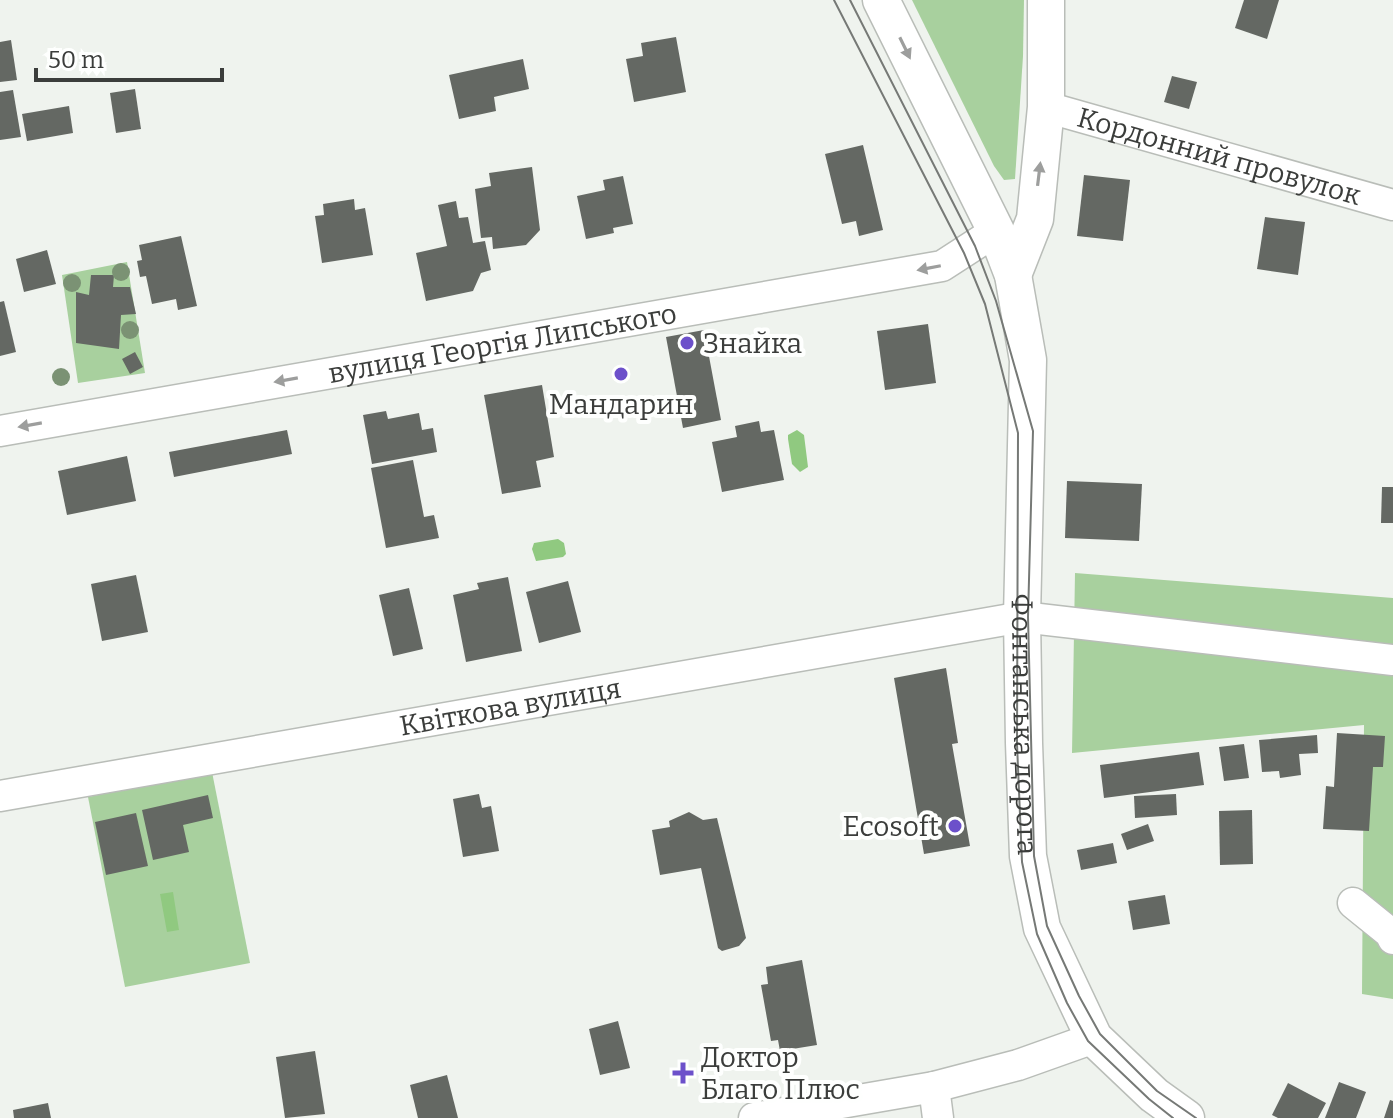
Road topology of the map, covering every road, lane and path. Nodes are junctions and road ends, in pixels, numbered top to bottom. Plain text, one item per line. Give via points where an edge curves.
1 (881, 0) edge
2 (1046, 0) edge
3 (1046, 107) junction
4 (1393, 205) edge
5 (990, 218) junction
6 (1035, 219) junction
7 (1013, 275) junction
8 (0, 431) edge
9 (1022, 617) junction
10 (1393, 660) edge
11 (0, 796) edge
12 (1353, 903) dead end
13 (1393, 939) edge
14 (1094, 1038) junction
15 (934, 1087) junction
16 (754, 1118) edge
17 (938, 1118) edge
18 (1186, 1118) edge

1 -> 5 main road, Фонтанська дорога
2 - 3 main road
3 - 4 street, Кордонний провулок
6 -> 3 main road
5 - 6 main road
5 - 7 main road, Фонтанська дорога
5 -> 8 street, вулиця Георгія Липського via 942,266
6 - 7 main road
7 - 9 main road, Фонтанська дорога via 1028,360
9 - 10 street, Квіткова вулиця
9 - 11 street, Квіткова вулиця
9 - 14 main road, Фонтанська дорога via 1028,856 1042,928
12 - 13 street
14 - 15 street
14 - 18 main road, Фонтанська дорога
15 - 16 street
15 - 17 street

